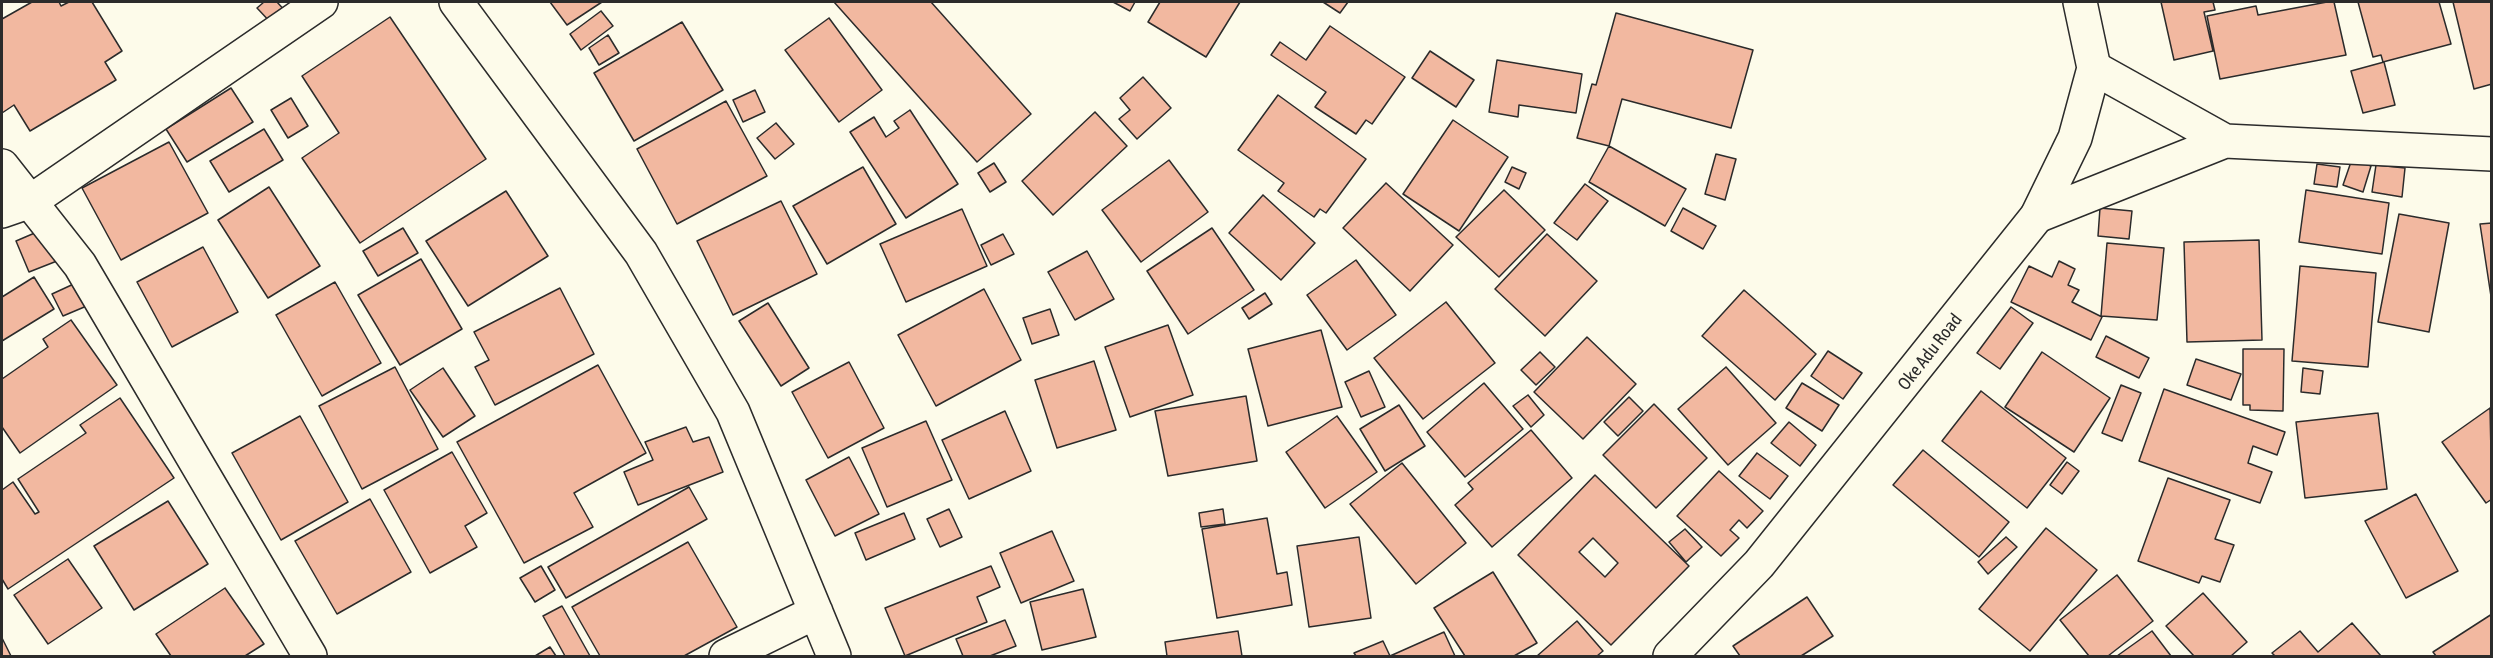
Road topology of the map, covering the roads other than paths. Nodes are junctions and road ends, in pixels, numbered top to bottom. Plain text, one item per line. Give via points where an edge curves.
1 (321, 2) edge
2 (456, 2) edge
3 (2080, 2) edge
4 (2094, 68) junction
5 (2225, 141) junction
6 (2492, 154) edge
7 (2, 166) edge
8 (16, 206) edge
9 (2037, 216) junction
10 (816, 612) junction
11 (310, 657) edge
12 (726, 657) edge
13 (834, 657) edge
14 (1670, 657) edge

1 - 8 street
2 - 10 street via 641,253 733,412
3 - 4 street, Oke Adu Road
4 - 5 street
4 - 9 street, Oke Adu Road via 2075,138
5 - 6 street
5 - 9 street
7 - 8 street
8 - 11 street via 80,265
9 - 14 street, Oke Adu Road via 1759,564
10 - 12 street
10 - 13 street

